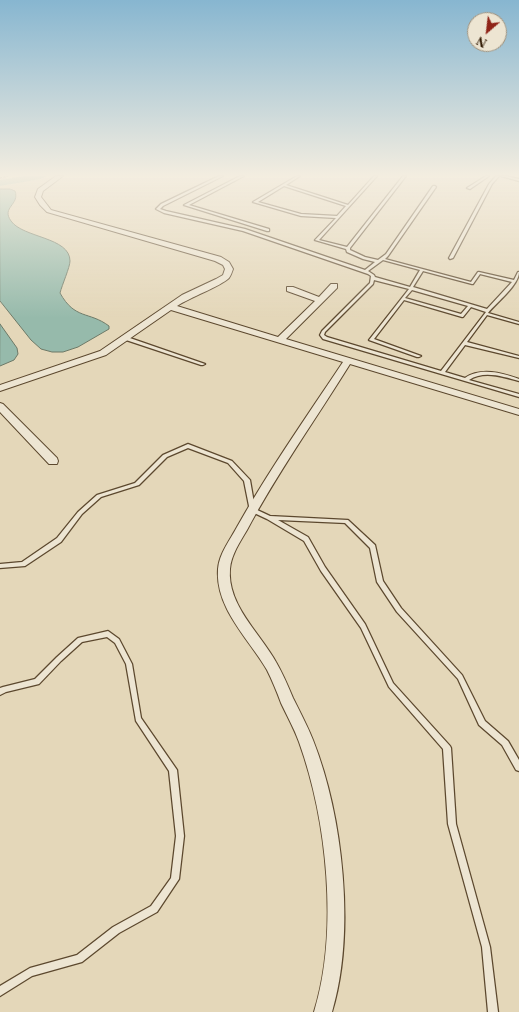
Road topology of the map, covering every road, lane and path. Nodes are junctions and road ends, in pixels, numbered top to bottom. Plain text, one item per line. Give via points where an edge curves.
1 (92, 223) edge
2 (214, 223) edge
3 (246, 223) edge
4 (333, 223) edge
5 (368, 223) edge
6 (408, 223) edge
7 (470, 223) edge
8 (268, 230) dead end
9 (348, 248) junction
10 (451, 258) dead end
11 (381, 261) junction
12 (422, 270) junction
13 (365, 272) junction
14 (519, 273) edge
15 (373, 278) junction
16 (514, 283) junction
17 (519, 285) edge
18 (334, 286) dead end
19 (411, 288) junction
20 (290, 289) dead end
21 (404, 299) junction
22 (320, 300) junction
23 (170, 307) junction
24 (469, 307) dead end
25 (487, 312) junction
26 (519, 324) edge
27 (125, 338) junction
28 (280, 340) junction
29 (464, 343) junction
30 (419, 356) dead end
31 (519, 357) edge
32 (348, 361) junction
33 (203, 364) dead end
34 (442, 373) junction
35 (465, 380) junction
36 (519, 380) edge
37 (0, 388) edge
38 (519, 396) edge
39 (0, 406) edge
40 (519, 412) edge
41 (53, 461) dead end
42 (252, 510) junction
43 (269, 518) junction
44 (0, 566) edge
45 (0, 692) edge
46 (519, 767) edge
47 (0, 992) edge
48 (324, 1012) edge
49 (493, 1012) edge

1 - 23 street via 218,259 226,264 229,269 226,276
2 - 13 lane via 244,230
3 - 8 lane
4 - 9 lane via 317,240
5 - 9 lane
6 - 11 lane
7 - 10 lane
9 - 11 lane via 353,254
11 - 12 lane
11 - 13 lane
12 - 16 lane via 472,283 479,273
12 - 19 lane
13 - 15 lane
14 - 16 lane
15 - 19 lane
15 - 34 lane via 372,283 322,335 329,340
16 - 17 lane
16 - 25 lane
18 - 22 street
19 - 21 lane
19 - 25 lane
20 - 22 street
21 - 24 lane via 462,316
21 - 30 lane via 371,340
22 - 28 street
23 - 27 street
23 - 28 street
25 - 26 lane
25 - 29 lane
27 - 33 lane
27 - 37 street via 104,353
28 - 32 street
29 - 31 lane
29 - 34 lane
32 - 40 street
32 - 42 street
34 - 35 lane
35 - 36 lane via 470,376 487,374
35 - 38 lane
39 - 41 street
42 - 43 lane
42 - 44 lane via 247,480 230,462 188,446 165,456 137,484 99,496 80,513 59,540 23,564
42 - 48 street via 227,556 224,569 225,583 230,603 272,667 306,741 323,800 332,854 336,909 334,959
43 - 46 lane via 346,521 373,547 380,582 399,610 460,677 482,723 505,743
43 - 49 lane via 306,539 323,569 363,626 391,685 447,748 452,824 486,947
45 - 47 lane via 37,682 80,640 108,634 117,640 129,664 138,719 172,770 180,836 175,879 154,909 116,930 79,959 30,972

